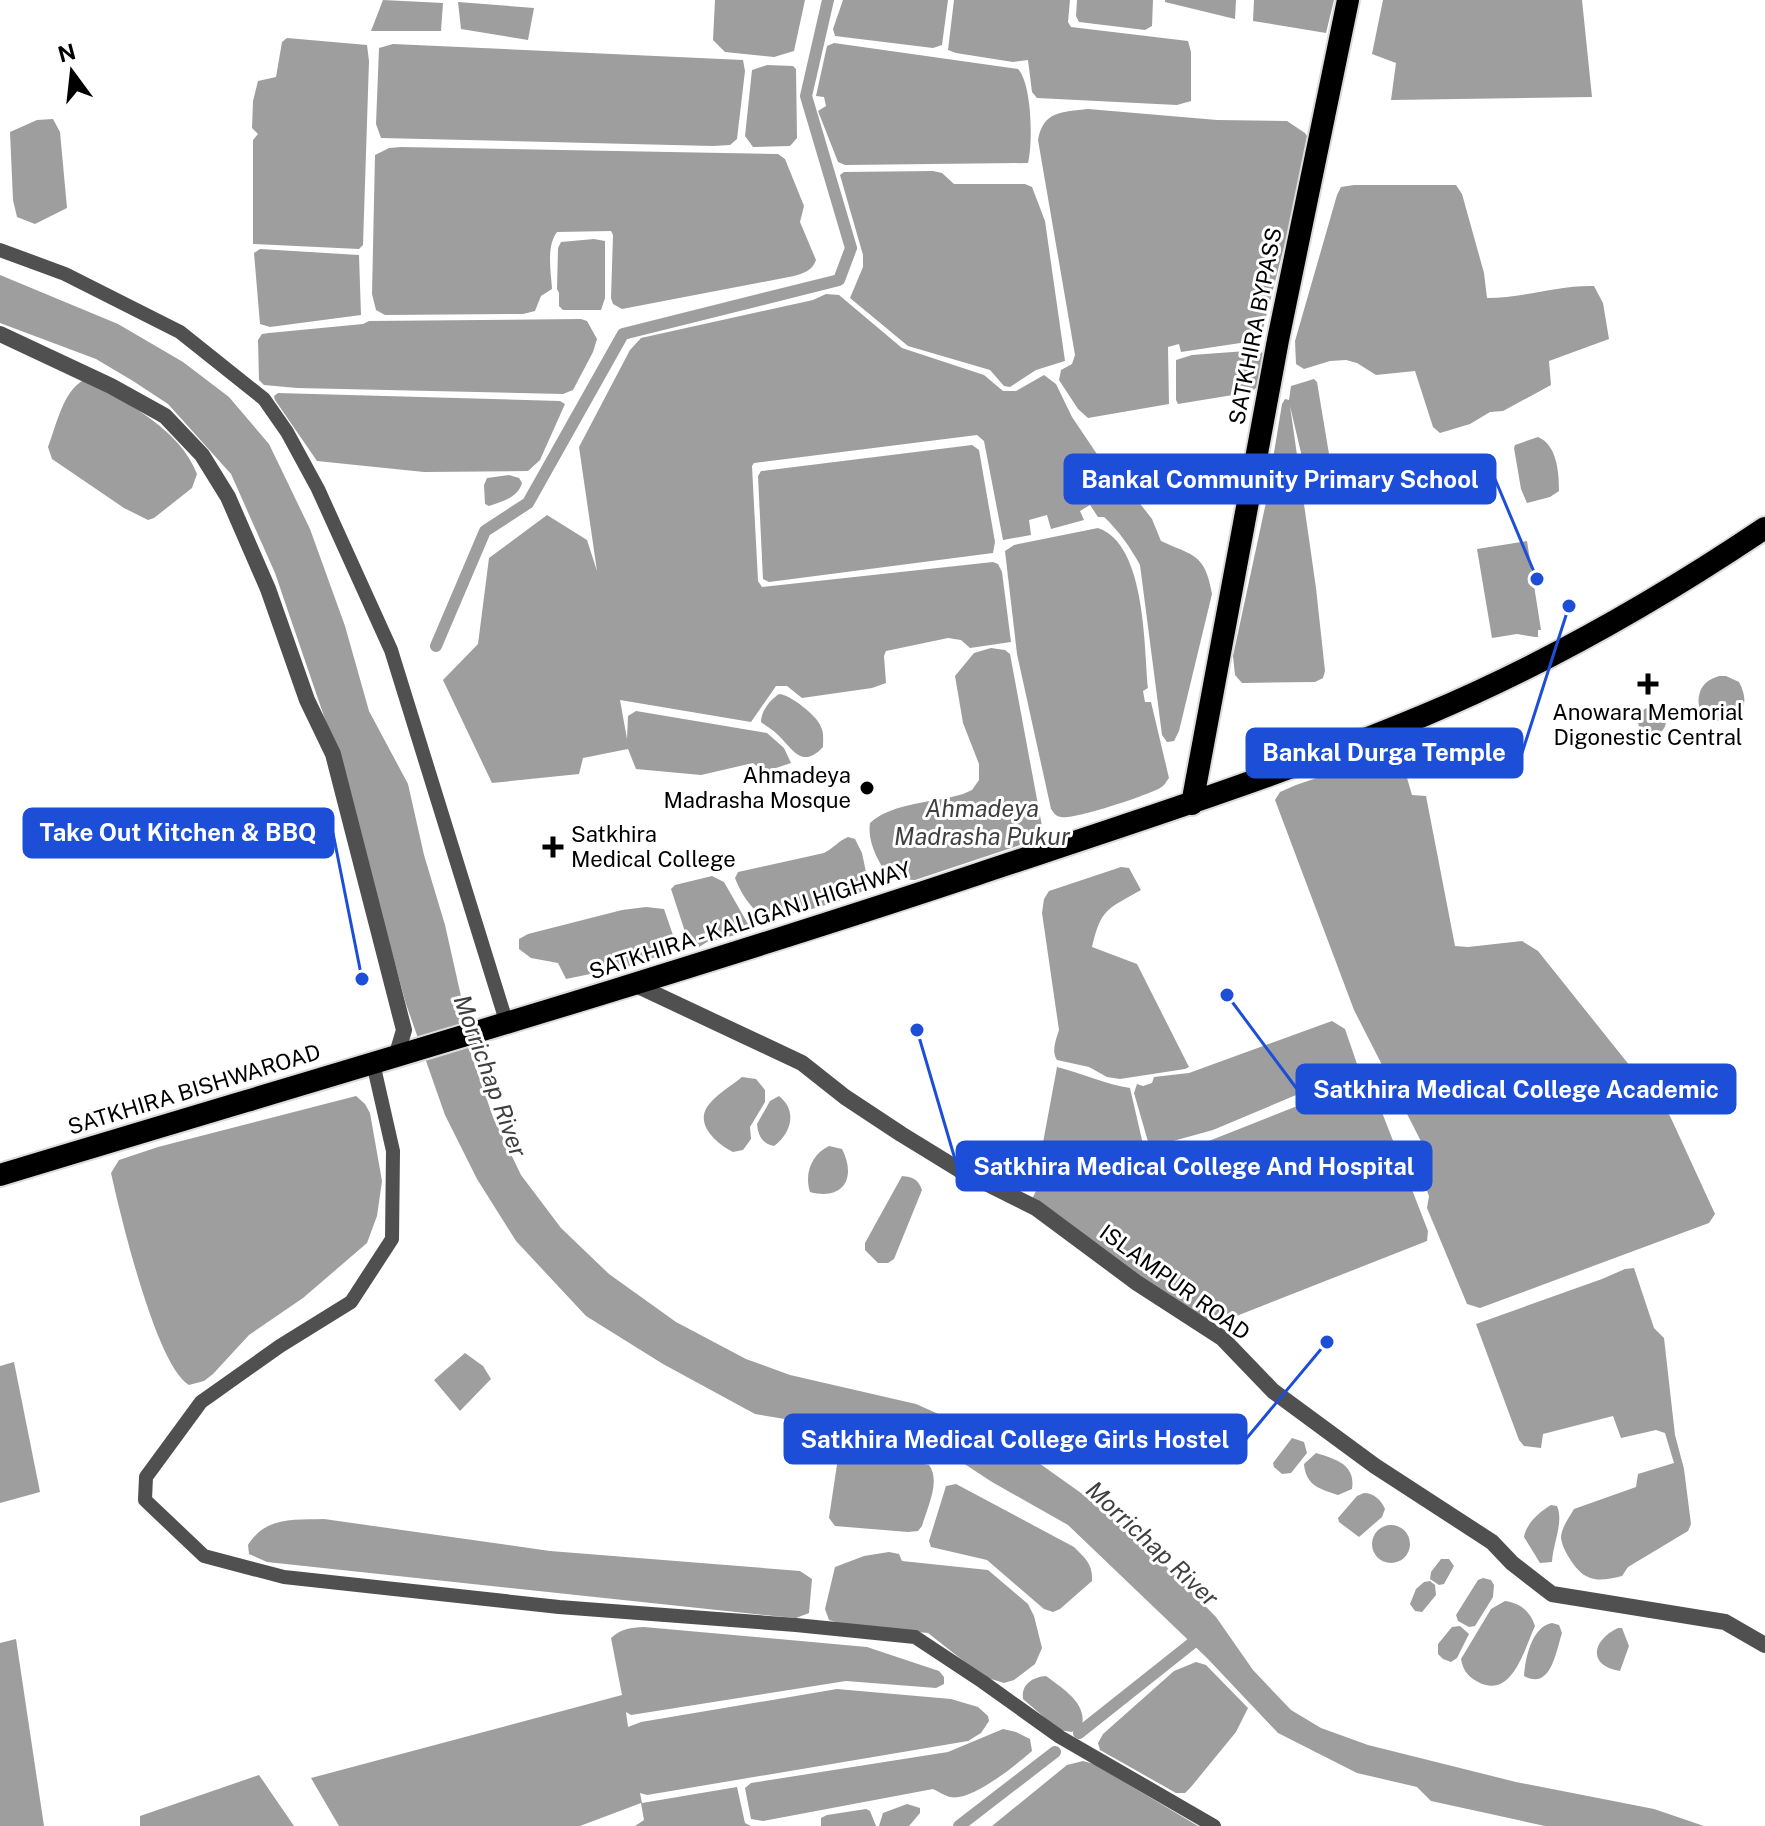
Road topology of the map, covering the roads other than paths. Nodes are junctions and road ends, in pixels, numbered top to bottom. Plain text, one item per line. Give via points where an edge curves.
1 (1348, 0) edge
2 (0, 250) edge
3 (0, 334) edge
4 (1765, 528) edge
5 (1192, 804) junction
6 (636, 985) junction
7 (499, 1026) junction
8 (399, 1056) junction
9 (373, 1063) junction
10 (0, 1175) edge
11 (1765, 1645) edge
12 (1214, 1826) edge

1 - 5 highway, SATKHIRA BYPASS
2 - 7 street via 65,274 180,332 264,399 287,432 391,650 420,736
3 - 8 street via 165,416 202,455 228,497 333,754 404,1030
4 - 5 highway, SATKHIRA - KALIGANJ HIGHWAY via 1703,570 1548,657 1429,713
5 - 6 highway, SATKHIRA - KALIGANJ HIGHWAY
6 - 7 highway, SATKHIRA - KALIGANJ HIGHWAY
6 - 11 street, ISLAMPUR ROAD via 802,1063 909,1139 1036,1208 1227,1341 1273,1391 1492,1542 1552,1594 1725,1622
7 - 8 highway, SATKHIRA - KALIGANJ HIGHWAY
8 - 9 highway, SATKHIRA BISHWAROAD
9 - 10 highway, SATKHIRA BISHWAROAD
9 - 12 street via 393,1151 392,1239 351,1302 201,1402 146,1477 145,1500 204,1556 300,1578 559,1607 915,1637 1060,1737

